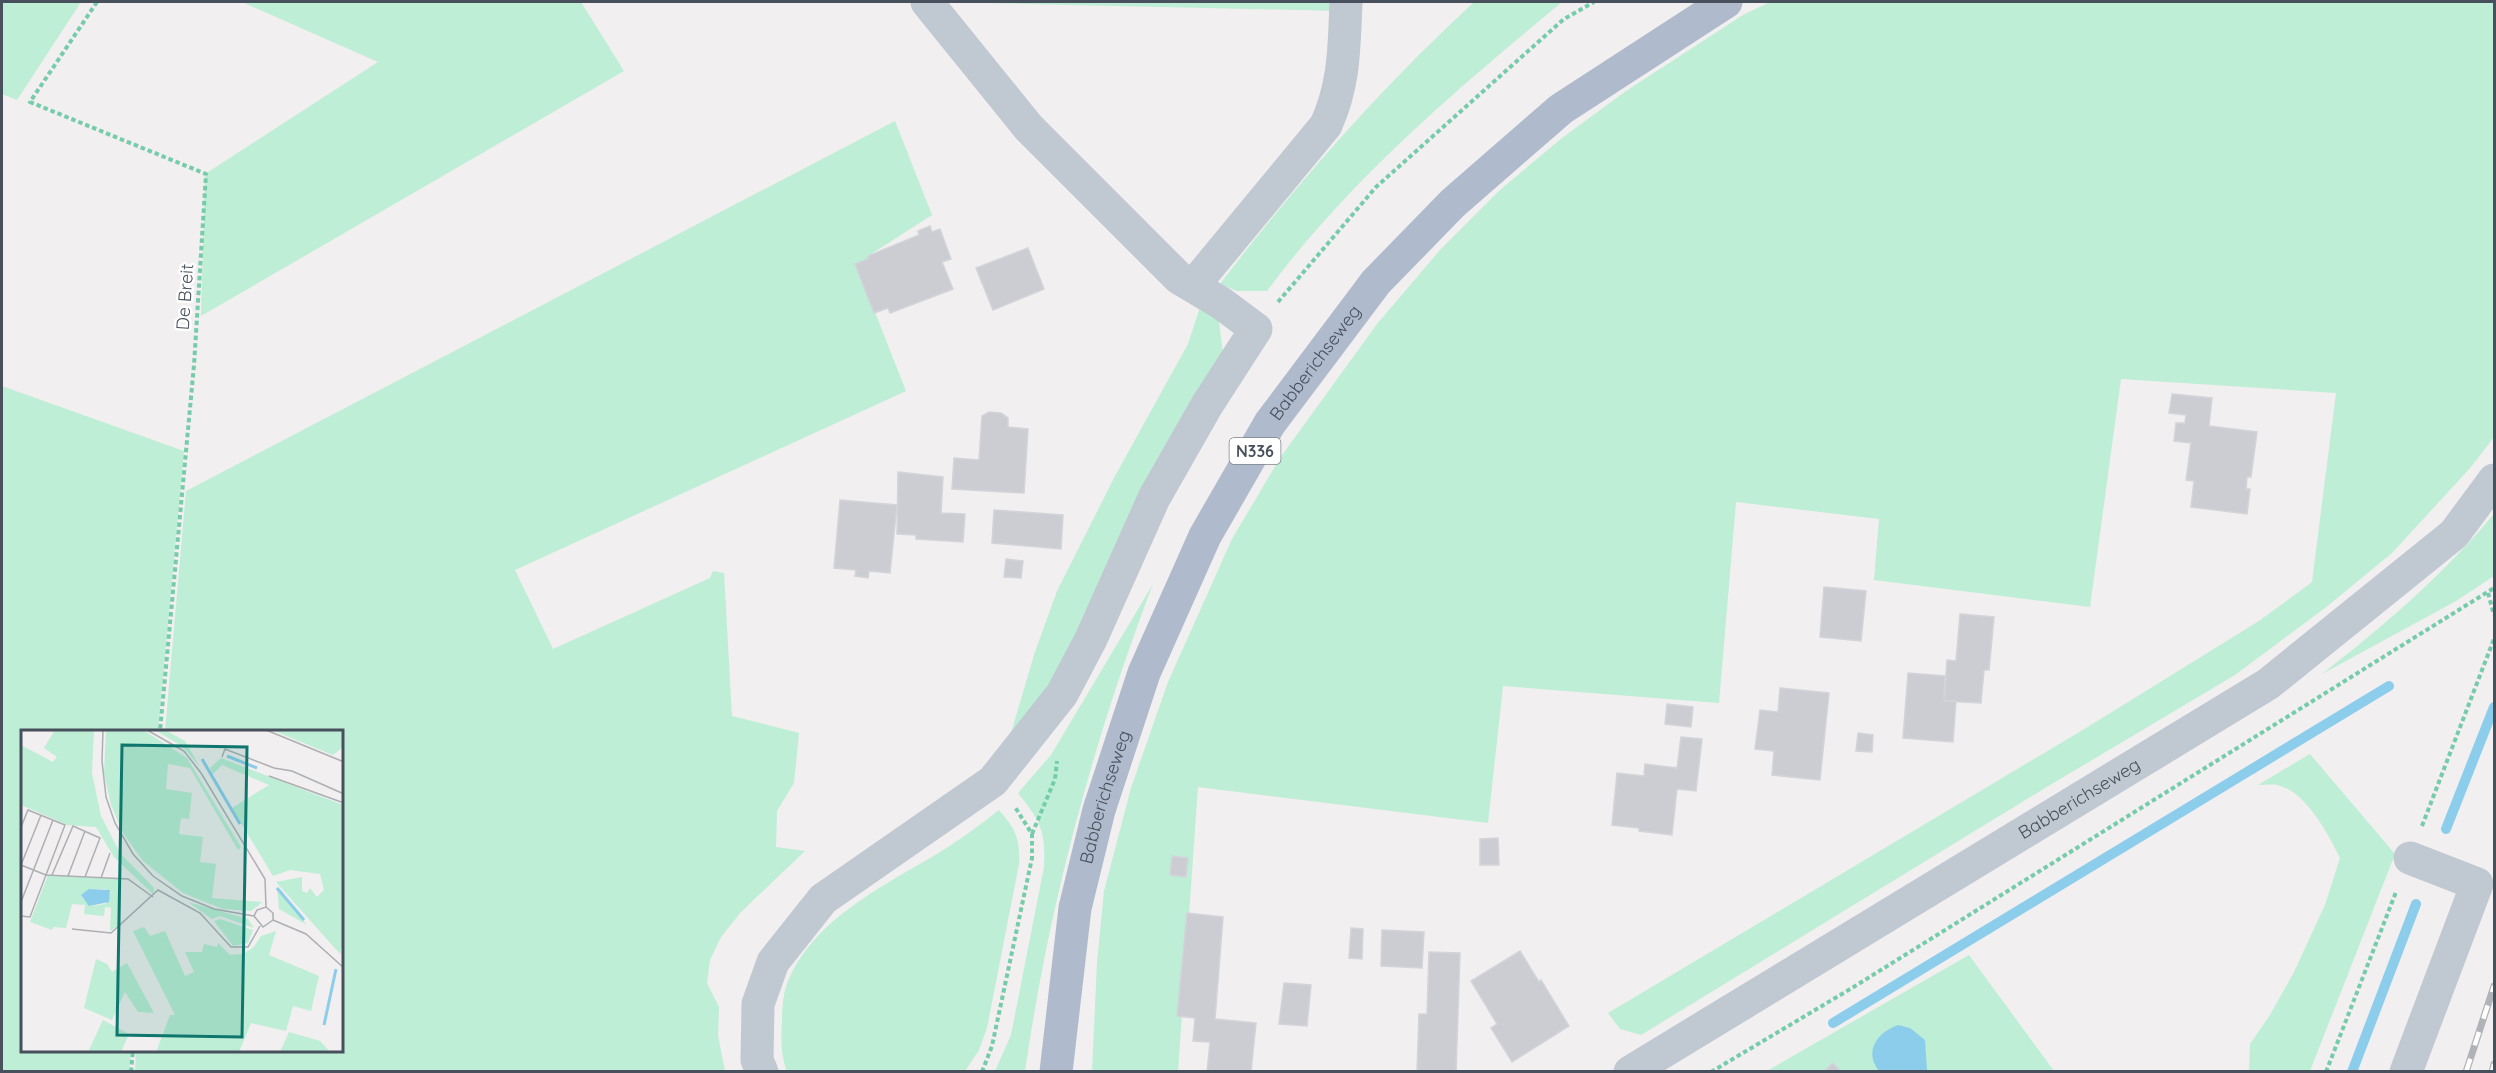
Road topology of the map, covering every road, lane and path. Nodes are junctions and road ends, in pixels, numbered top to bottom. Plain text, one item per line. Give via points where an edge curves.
1 (97, 2) edge
2 (927, 2) edge
3 (1346, 2) edge
4 (1594, 2) edge
5 (1726, 2) edge
6 (1193, 286) junction
7 (1256, 329) junction
8 (2494, 480) edge
9 (2494, 588) edge
10 (2488, 593) junction
11 (2494, 615) edge
12 (160, 730) edge
13 (993, 781) junction
14 (2410, 858) dead end
15 (133, 1052) edge
16 (131, 1071) edge
17 (762, 1071) edge
18 (982, 1071) edge
19 (1056, 1071) edge
20 (1630, 1071) edge
21 (1711, 1071) edge
22 (2406, 1071) edge

1 - 12 path, De Breit via 30,102 206,174 194,365
2 - 6 street via 1029,128 1179,278
3 - 6 street via 1343,72 1336,104 1326,125
4 - 7 path via 1564,19 1376,187
5 - 19 main road, Babberichseweg / N336 via 1561,108 1454,203 1376,282 1270,423 1205,536 1144,672 1099,810 1075,908
6 - 7 street
7 - 13 street via 1154,498 1062,694
8 - 20 street, Babberichseweg via 2454,534 2268,684
9 - 10 path
10 - 11 path
10 - 21 path via 1852,988
13 - 17 street via 823,899 772,962 759,1004 757,1060
13 - 18 path via 1032,834 1032,858 992,1046
14 - 22 street via 2477,884
15 - 16 path

